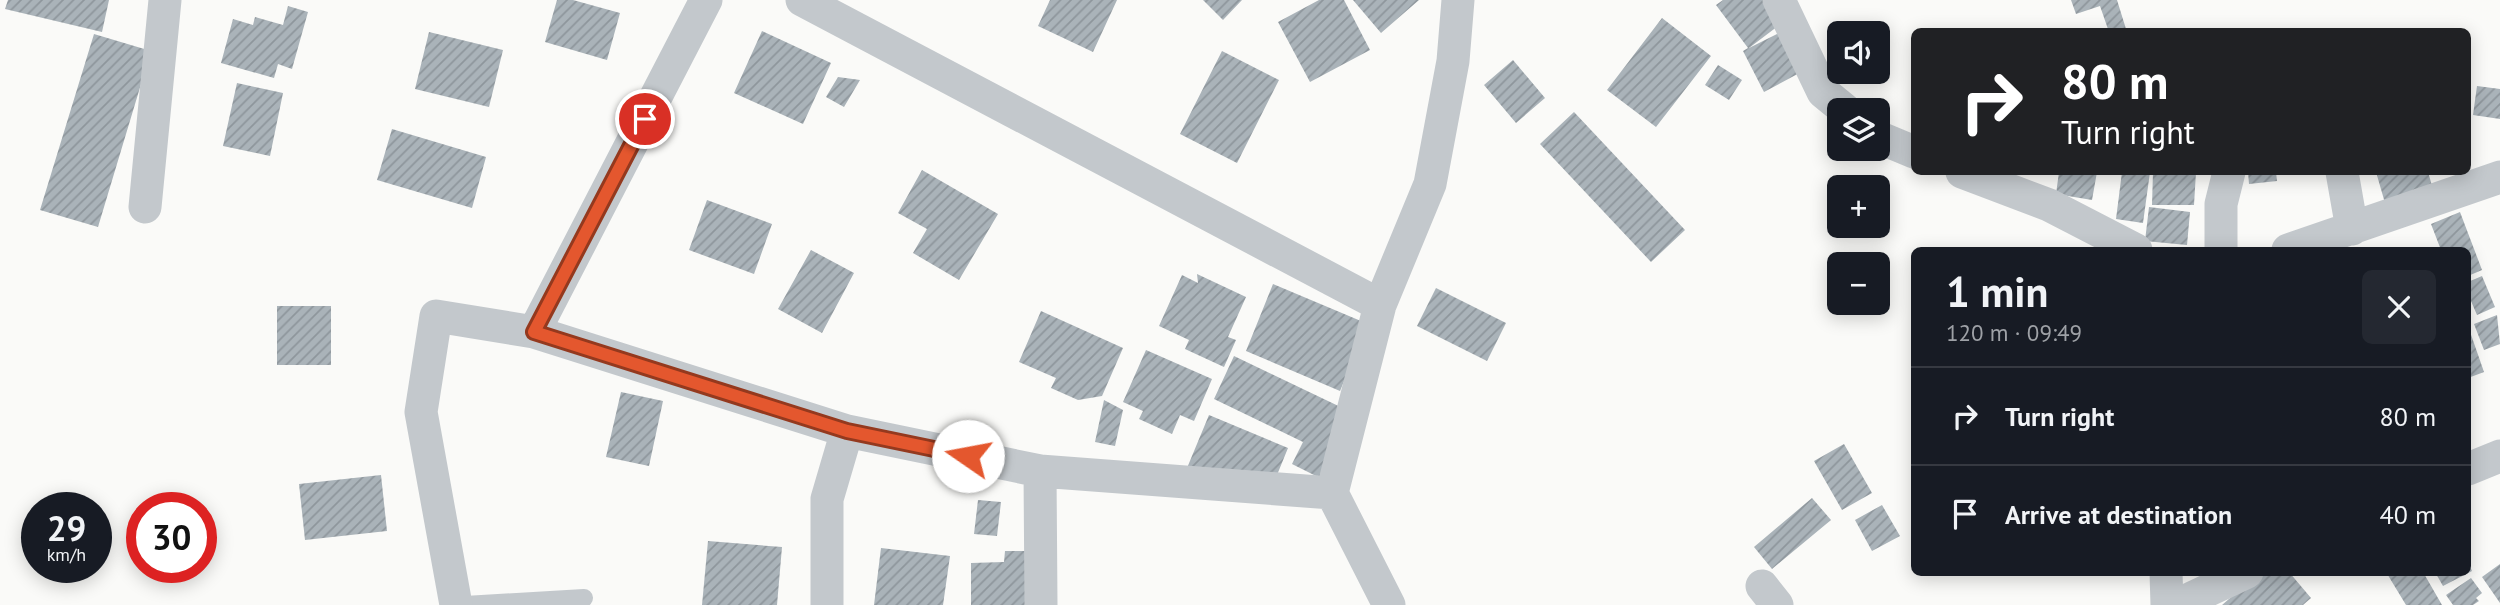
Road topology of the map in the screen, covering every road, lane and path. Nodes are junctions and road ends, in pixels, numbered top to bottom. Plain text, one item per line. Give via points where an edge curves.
1 (165, 0) edge
2 (706, 0) edge
3 (802, 0) edge
4 (1458, 0) edge
5 (1779, 0) edge
6 (1830, 98) edge
7 (1890, 142) edge
8 (1911, 151) edge
9 (1970, 175) edge
10 (2228, 175) edge
11 (2343, 175) edge
12 (2500, 177) edge
13 (145, 206) dead end
14 (2352, 229) junction
15 (2130, 247) edge
16 (2221, 247) edge
17 (2297, 247) edge
18 (1380, 304) junction
19 (534, 332) junction
20 (847, 431) junction
21 (2500, 456) edge
22 (2471, 467) edge
23 (1041, 471) junction
24 (1332, 493) junction
25 (2166, 576) edge
26 (2239, 576) edge
27 (584, 598) dead end
28 (456, 605) edge
29 (465, 605) edge
30 (827, 605) edge
31 (1041, 605) edge
32 (1389, 605) edge
33 (2167, 605) edge
34 (2178, 605) edge

1 - 13 street
2 - 19 street
3 - 18 street
4 - 18 street via 1453,61 1430,184
5 - 6 street
7 - 8 street
9 - 15 street via 2049,205
10 - 16 street via 2221,204
11 - 14 street
12 - 14 street
14 - 17 street
18 - 24 street
19 - 20 street
19 - 28 street via 436,316 421,412
20 - 23 street
20 - 30 street via 827,499
21 - 22 street
23 - 24 street
23 - 31 street
24 - 32 street
25 - 33 street
26 - 34 street
27 - 29 lane

